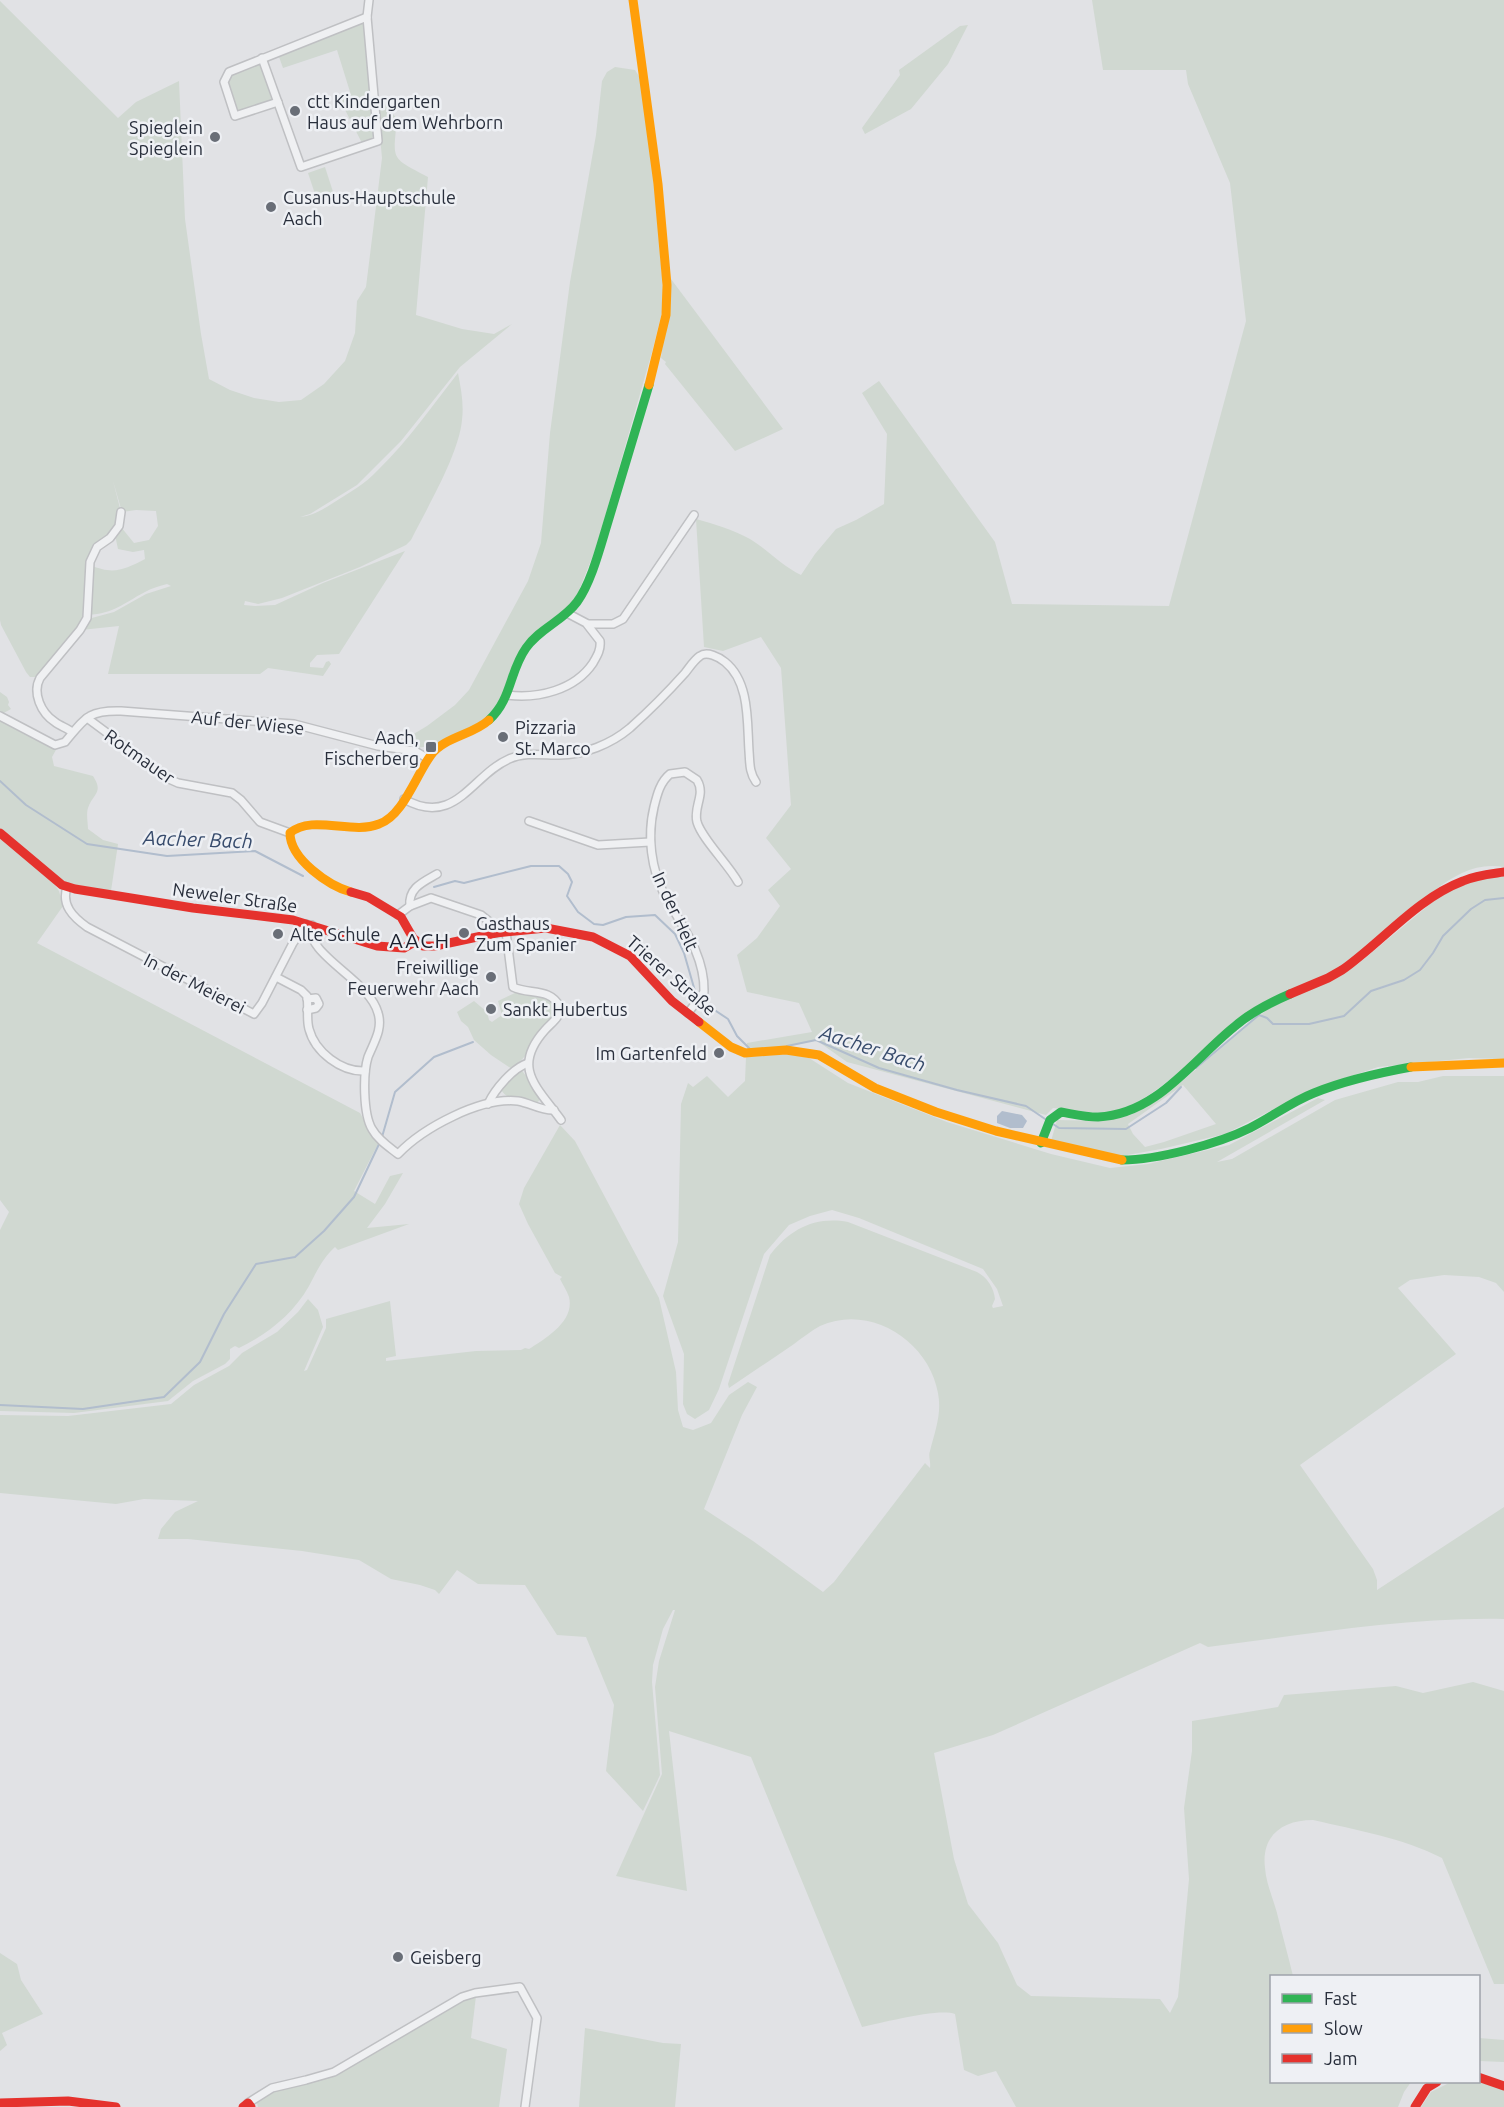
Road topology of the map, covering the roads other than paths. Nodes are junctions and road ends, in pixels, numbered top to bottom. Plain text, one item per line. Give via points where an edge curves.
1 (369, 0) edge
2 (633, 0) edge
3 (367, 17) junction
4 (262, 58) junction
5 (278, 102) junction
6 (121, 512) dead end
7 (694, 515) dead end
8 (567, 613) junction
9 (588, 624) junction
10 (507, 695) junction
11 (0, 716) edge
12 (87, 718) junction
13 (72, 732) junction
14 (427, 758) junction
15 (756, 782) dead end
16 (404, 799) junction
17 (529, 821) dead end
18 (0, 833) edge
19 (290, 834) junction
20 (650, 842) junction
21 (1504, 872) edge
22 (437, 874) dead end
23 (738, 882) dead end
24 (67, 887) junction
25 (410, 906) junction
26 (398, 915) junction
27 (309, 925) junction
28 (500, 933) junction
29 (416, 941) junction
30 (276, 977) junction
31 (308, 999) junction
32 (307, 1010) junction
33 (688, 1013) junction
34 (528, 1063) junction
35 (1504, 1063) edge
36 (365, 1071) junction
37 (498, 1089) junction
38 (502, 1101) junction
39 (488, 1104) junction
40 (554, 1110) junction
41 (561, 1120) dead end
42 (1041, 1143) junction
43 (1480, 2077) edge
44 (1435, 2083) edge
45 (1504, 2086) edge
46 (0, 2103) edge
47 (247, 2106) edge
48 (116, 2107) edge
49 (525, 2107) edge
50 (1415, 2107) edge

1 - 3 street
2 - 8 main road via 658,184 666,315 600,547 578,601
3 - 4 street
3 - 5 street via 378,141 301,167
4 - 5 street
4 - 5 street via 225,77 235,116
6 - 13 street via 119,526 98,547 90,562 87,618 36,687 45,712
7 - 9 street via 624,619 614,624
8 - 9 street
8 - 10 main road via 525,648
9 - 10 street via 600,647 582,677 552,691
10 - 14 main road via 489,722 439,747
11 - 13 street, Auf der Wiese via 56,745 65,742
12 - 13 street, Auf der Wiese
12 - 14 street, Auf der Wiese via 99,711 122,711 294,724
12 - 19 street, Rotmauer via 169,779 232,793 260,822
14 - 16 main road
15 - 16 street via 750,770 739,679 725,662 706,655 698,657 629,728 602,744 571,754 512,758 448,804 421,807
16 - 19 main road via 391,818 376,826 303,826 294,828
17 - 20 street via 598,844
18 - 24 main road, Neweler Straße
19 - 26 main road via 299,855 322,880 374,900
20 - 23 street, In der Helt via 652,812 662,783 673,773 691,774 701,789 696,813 699,826
20 - 33 street, In der Helt via 661,886 696,951 704,988
21 - 42 main road via 1476,875 1448,886 1380,942 1325,980 1253,1012 1144,1104 1111,1116 1061,1112 1049,1120
22 - 25 street via 417,887 410,897
24 - 27 main road, Neweler Straße
24 - 30 street, In der Meierei via 68,908 87,927 254,1014
25 - 26 street
25 - 28 street via 431,898 477,913
26 - 29 main road
27 - 29 main road, Neweler Straße via 376,946 404,948
27 - 30 street, In der Meierei via 292,943
27 - 36 street via 316,948 357,982 377,1007 380,1028
28 - 29 main road, Trierer Straße via 430,946
28 - 33 main road, Trierer Straße via 546,928 584,934 610,944 635,961
28 - 34 street via 513,987 549,996 561,1009
30 - 31 street
31 - 32 street
31 - 32 street via 316,998 319,1004
32 - 36 street via 310,1034 320,1050 352,1071
33 - 42 main road, Trierer Straße via 739,1052 786,1050 819,1055 889,1094
34 - 37 street via 518,1067
34 - 40 street via 530,1075
35 - 42 main road, Trierer Straße via 1447,1064 1367,1075 1314,1093 1213,1143 1137,1160 1103,1159
36 - 39 street via 371,1127 398,1154 434,1125
37 - 38 street
37 - 39 street
38 - 39 street
38 - 40 street
40 - 41 street
43 - 45 main road
44 - 50 main road via 1427,2088
46 - 48 main road via 68,2101
47 - 49 street via 272,2088 334,2072 462,1997 520,1987 537,2018

